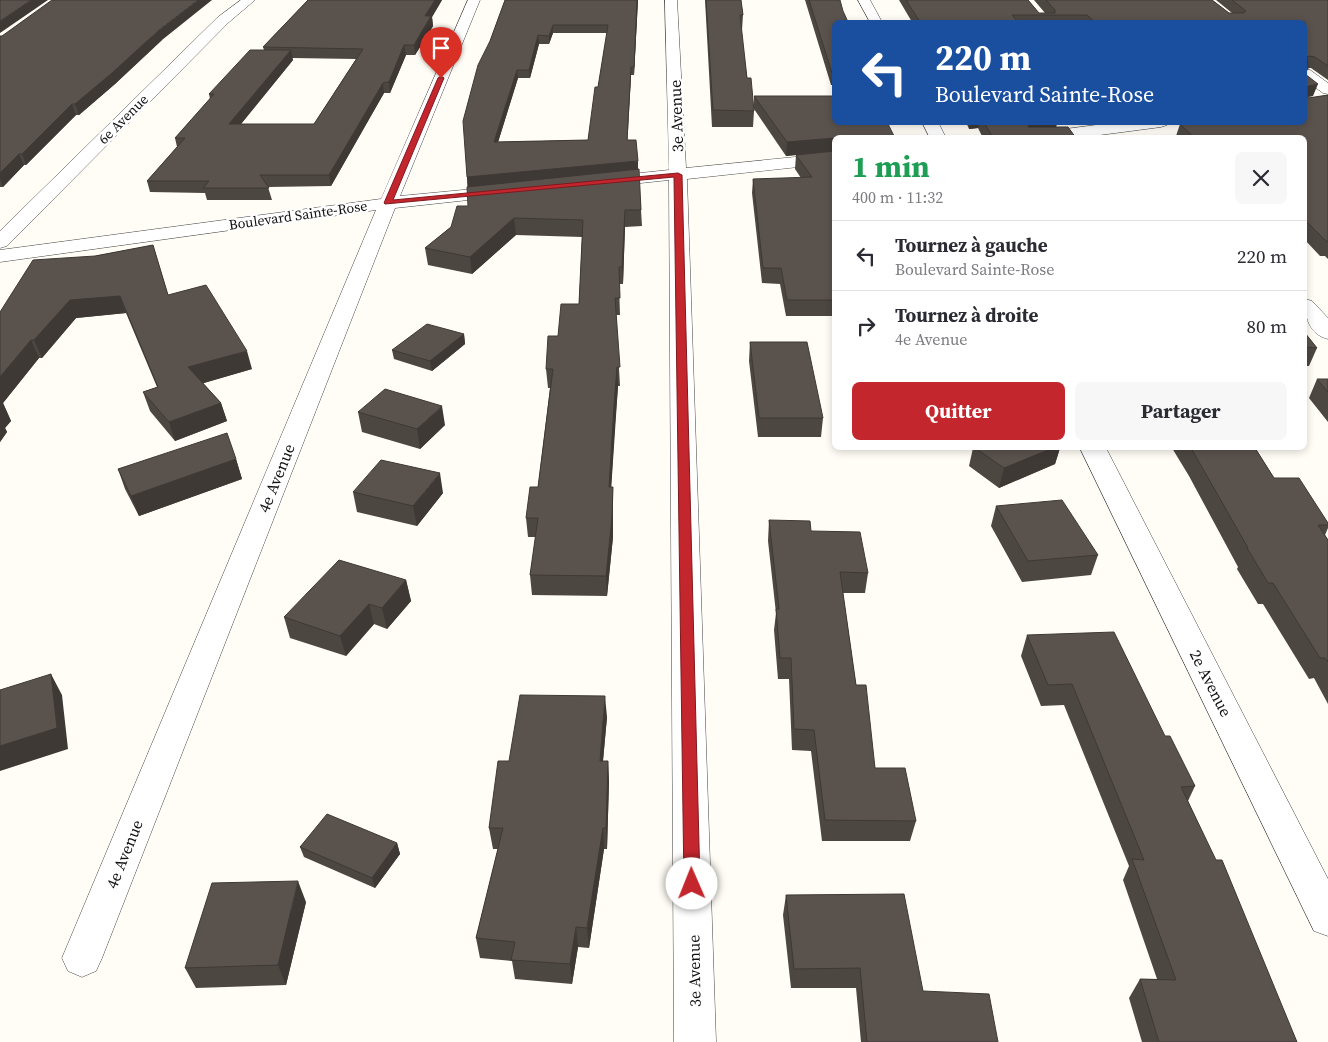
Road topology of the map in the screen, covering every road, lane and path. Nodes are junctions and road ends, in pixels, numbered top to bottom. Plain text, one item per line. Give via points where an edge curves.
1 (249, 0) edge
2 (474, 0) edge
3 (671, 0) edge
4 (864, 0) edge
5 (875, 20) edge
6 (1307, 75) edge
7 (1325, 97) edge
8 (1132, 125) edge
9 (1084, 135) edge
10 (832, 158) edge
11 (678, 175) junction
12 (581, 184) edge
13 (523, 190) edge
14 (388, 203) junction
15 (0, 242) edge
16 (0, 256) edge
17 (1307, 307) edge
18 (1328, 332) edge
19 (1094, 450) edge
20 (1328, 918) edge
21 (82, 958) dead end
22 (695, 1042) edge

1 - 15 street, 6e Avenue via 223,20
2 - 14 street, 4e Avenue
3 - 11 street, 3e Avenue
4 - 5 street
6 - 7 street
8 - 9 street
10 - 11 street
11 - 12 street
11 - 22 street, 3e Avenue
13 - 14 street, Boulevard Sainte-Rose
14 - 16 street, Boulevard Sainte-Rose
14 - 21 street, 4e Avenue
17 - 18 street
19 - 20 street, 2e Avenue

